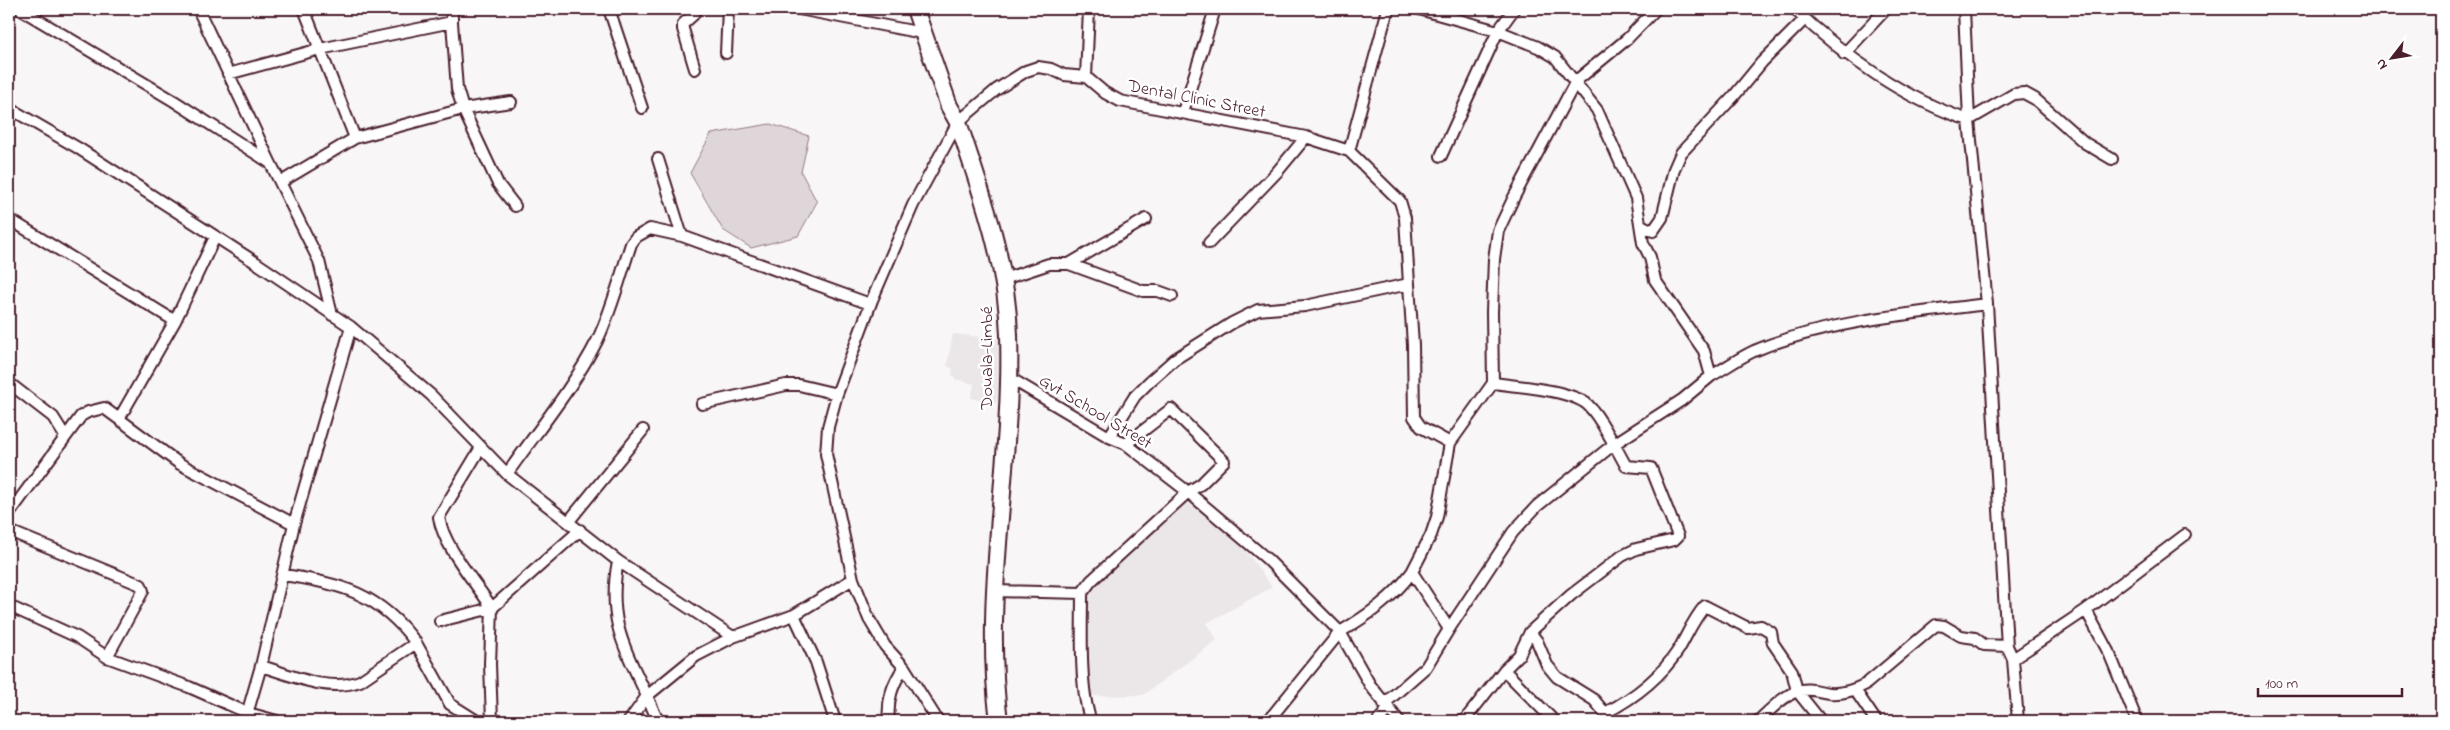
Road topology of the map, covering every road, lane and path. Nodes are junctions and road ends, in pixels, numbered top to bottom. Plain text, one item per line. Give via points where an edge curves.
1 (20, 9) edge
2 (198, 9) edge
3 (304, 9) edge
4 (452, 9) edge
5 (609, 9) edge
6 (696, 9) edge
7 (728, 9) edge
8 (799, 9) edge
9 (915, 9) edge
10 (1089, 9) edge
11 (1215, 9) edge
12 (1388, 9) edge
13 (1419, 9) edge
14 (1514, 9) edge
15 (1656, 9) edge
16 (1794, 9) edge
17 (1886, 9) edge
18 (1964, 9) edge
19 (1805, 19) junction
20 (452, 22) junction
21 (1498, 31) junction
22 (922, 33) junction
23 (320, 49) junction
24 (726, 53) dead end
25 (1844, 54) junction
26 (695, 69) dead end
27 (228, 74) junction
28 (1086, 76) junction
29 (1576, 81) junction
30 (511, 102) dead end
31 (9, 108) edge
32 (642, 108) dead end
33 (463, 109) junction
34 (1183, 112) junction
35 (1969, 120) junction
36 (958, 122) junction
37 (1306, 137) junction
38 (355, 138) junction
39 (1349, 151) junction
40 (1441, 156) dead end
41 (658, 159) dead end
42 (2112, 159) dead end
43 (270, 162) junction
44 (282, 182) junction
45 (515, 206) dead end
46 (9, 219) edge
47 (1146, 219) dead end
48 (1641, 225) junction
49 (682, 236) junction
50 (214, 237) junction
51 (1209, 243) dead end
52 (1069, 264) junction
53 (1004, 279) junction
54 (1409, 284) junction
55 (1172, 296) dead end
56 (870, 304) junction
57 (1987, 304) junction
58 (332, 315) junction
59 (175, 321) junction
60 (351, 327) junction
61 (1711, 376) junction
62 (1010, 378) junction
63 (9, 383) edge
64 (1493, 383) junction
65 (837, 394) junction
66 (702, 404) dead end
67 (118, 420) junction
68 (643, 430) dead end
69 (65, 436) junction
70 (1109, 438) junction
71 (1450, 443) junction
72 (1126, 444) junction
73 (1614, 444) junction
74 (480, 449) junction
75 (507, 474) junction
76 (1188, 492) junction
77 (9, 514) edge
78 (570, 521) junction
79 (294, 524) junction
80 (580, 530) junction
81 (9, 531) edge
82 (2185, 535) dead end
83 (618, 561) junction
84 (1412, 572) junction
85 (283, 575) junction
86 (853, 578) junction
87 (995, 591) junction
88 (1082, 593) junction
89 (9, 606) edge
90 (492, 608) junction
91 (2086, 610) junction
92 (794, 615) junction
93 (440, 622) dead end
94 (1449, 629) junction
95 (1340, 632) junction
96 (1530, 632) junction
97 (733, 637) junction
98 (416, 643) junction
99 (2008, 646) junction
100 (107, 657) junction
101 (2013, 659) junction
102 (261, 666) junction
103 (904, 667) junction
104 (1504, 670) junction
105 (1855, 690) junction
106 (1798, 691) junction
107 (647, 696) junction
108 (1386, 706) junction
109 (247, 717) edge
110 (1603, 717) edge
111 (832, 720) edge
112 (277, 721) edge
113 (477, 721) edge
114 (492, 721) edge
115 (629, 721) edge
116 (658, 721) edge
117 (889, 721) edge
118 (938, 721) edge
119 (999, 721) edge
120 (1091, 721) edge
121 (1268, 721) edge
122 (1378, 721) edge
123 (1399, 721) edge
124 (1464, 721) edge
125 (1554, 721) edge
126 (1758, 721) edge
127 (1821, 721) edge
128 (1876, 721) edge
129 (2018, 721) edge
130 (2137, 721) edge

1 - 43 street
2 - 27 street
3 - 23 street
4 - 20 street
5 - 32 street
6 - 26 street via 682,29
7 - 24 street
8 - 22 street
9 - 22 highway, Douala-Limbé
10 - 28 street
11 - 34 street
12 - 39 street
13 - 21 street
14 - 21 street
15 - 29 street via 1627,39
16 - 19 street
17 - 25 street
18 - 35 street
19 - 25 street
19 - 48 street via 1681,153 1658,226 1653,231
20 - 23 street
20 - 33 street via 457,89
21 - 29 street via 1548,51
21 - 40 street
22 - 36 highway, Douala-Limbé
23 - 27 street
23 - 38 street
25 - 35 street via 1934,106
27 - 43 street
28 - 34 street, Dental Clinic Street via 1120,101
28 - 36 street via 1064,75 1038,67 1026,71 996,90
29 - 48 street via 1606,128 1636,198
29 - 64 street via 1498,231 1492,303
30 - 33 street
31 - 50 street via 78,148
33 - 38 street
33 - 45 street via 498,184
34 - 37 street, Dental Clinic Street
35 - 42 street via 2014,94 2024,92 2085,143
35 - 57 street
36 - 53 highway, Douala-Limbé via 993,230
36 - 56 street via 913,205
37 - 39 street, Dental Clinic Street
37 - 51 street via 1265,186
38 - 44 street
39 - 54 street via 1400,201 1405,218
41 - 49 street
43 - 44 street
44 - 58 street via 319,261
46 - 59 street
47 - 52 street
48 - 61 street via 1655,280 1704,351
49 - 56 street
49 - 75 street via 650,229 636,237 596,342
50 - 58 street
50 - 59 street
52 - 53 street via 1049,264
52 - 55 street via 1143,291 1158,291
53 - 62 highway, Douala-Limbé
54 - 70 street via 1305,306 1258,310 1232,323 1175,359 1149,382 1135,396
54 - 71 street via 1414,417 1422,427
56 - 65 street
57 - 61 street via 1823,331 1753,352
57 - 99 street
58 - 60 street
59 - 67 street
60 - 74 street via 431,395
60 - 79 street
61 - 73 street via 1682,400
62 - 70 street, Gvt School Street
62 - 87 highway, Douala-Limbé
63 - 69 street via 53,416
64 - 71 street
64 - 73 street via 1577,398 1587,404 1600,420
65 - 66 street via 799,385
65 - 86 street via 828,427 826,454
67 - 69 street via 104,408 88,412
67 - 79 street via 180,464
68 - 78 street
69 - 77 street
70 - 72 street, Gvt School Street
71 - 84 street via 1437,517
72 - 76 street, Gvt School Street
72 - 76 street via 1165,412 1174,410 1224,461
73 - 94 street via 1559,486 1525,519
73 - 96 street via 1626,466 1651,468 1678,536 1622,556
74 - 75 street
74 - 90 street via 439,517 440,528 448,542
75 - 78 street
76 - 88 street
76 - 95 street, Gvt School Street via 1267,559
78 - 80 street
79 - 85 street
80 - 83 street
80 - 90 street
81 - 100 street via 142,586 143,591
82 - 91 street
83 - 97 street
83 - 107 street via 613,586 618,630
84 - 94 street
84 - 95 street via 1401,587 1382,603
85 - 98 street via 327,581 383,607
85 - 102 street
86 - 92 street
86 - 103 street via 869,619 885,646
87 - 88 street
87 - 119 highway, Douala-Limbé via 993,679
88 - 120 street via 1086,698
89 - 100 street via 77,637
90 - 93 street
90 - 114 street
91 - 101 street
91 - 130 street via 2110,655
92 - 97 street
92 - 111 street via 816,662
94 - 108 street via 1426,667
95 - 108 street, Gvt School Street
95 - 121 street
96 - 104 street via 1519,655
96 - 110 street via 1556,677 1594,700
97 - 107 street via 696,656
98 - 102 street via 360,682 350,685 311,682
98 - 113 street via 450,704
99 - 101 street
99 - 105 street via 1984,645 1975,638 1961,636 1936,625
100 - 109 street via 189,687
101 - 129 street
102 - 109 street
103 - 117 street via 891,692
103 - 118 street
104 - 124 street
104 - 125 street
105 - 106 street via 1838,693 1811,689
105 - 128 street
106 - 110 street via 1792,671 1773,642 1771,632 1761,626 1748,628 1706,606 1677,653 1662,670 1639,692
106 - 126 street
106 - 127 street
107 - 115 street
107 - 116 street
108 - 122 street
108 - 123 street, Gvt School Street
109 - 112 street

